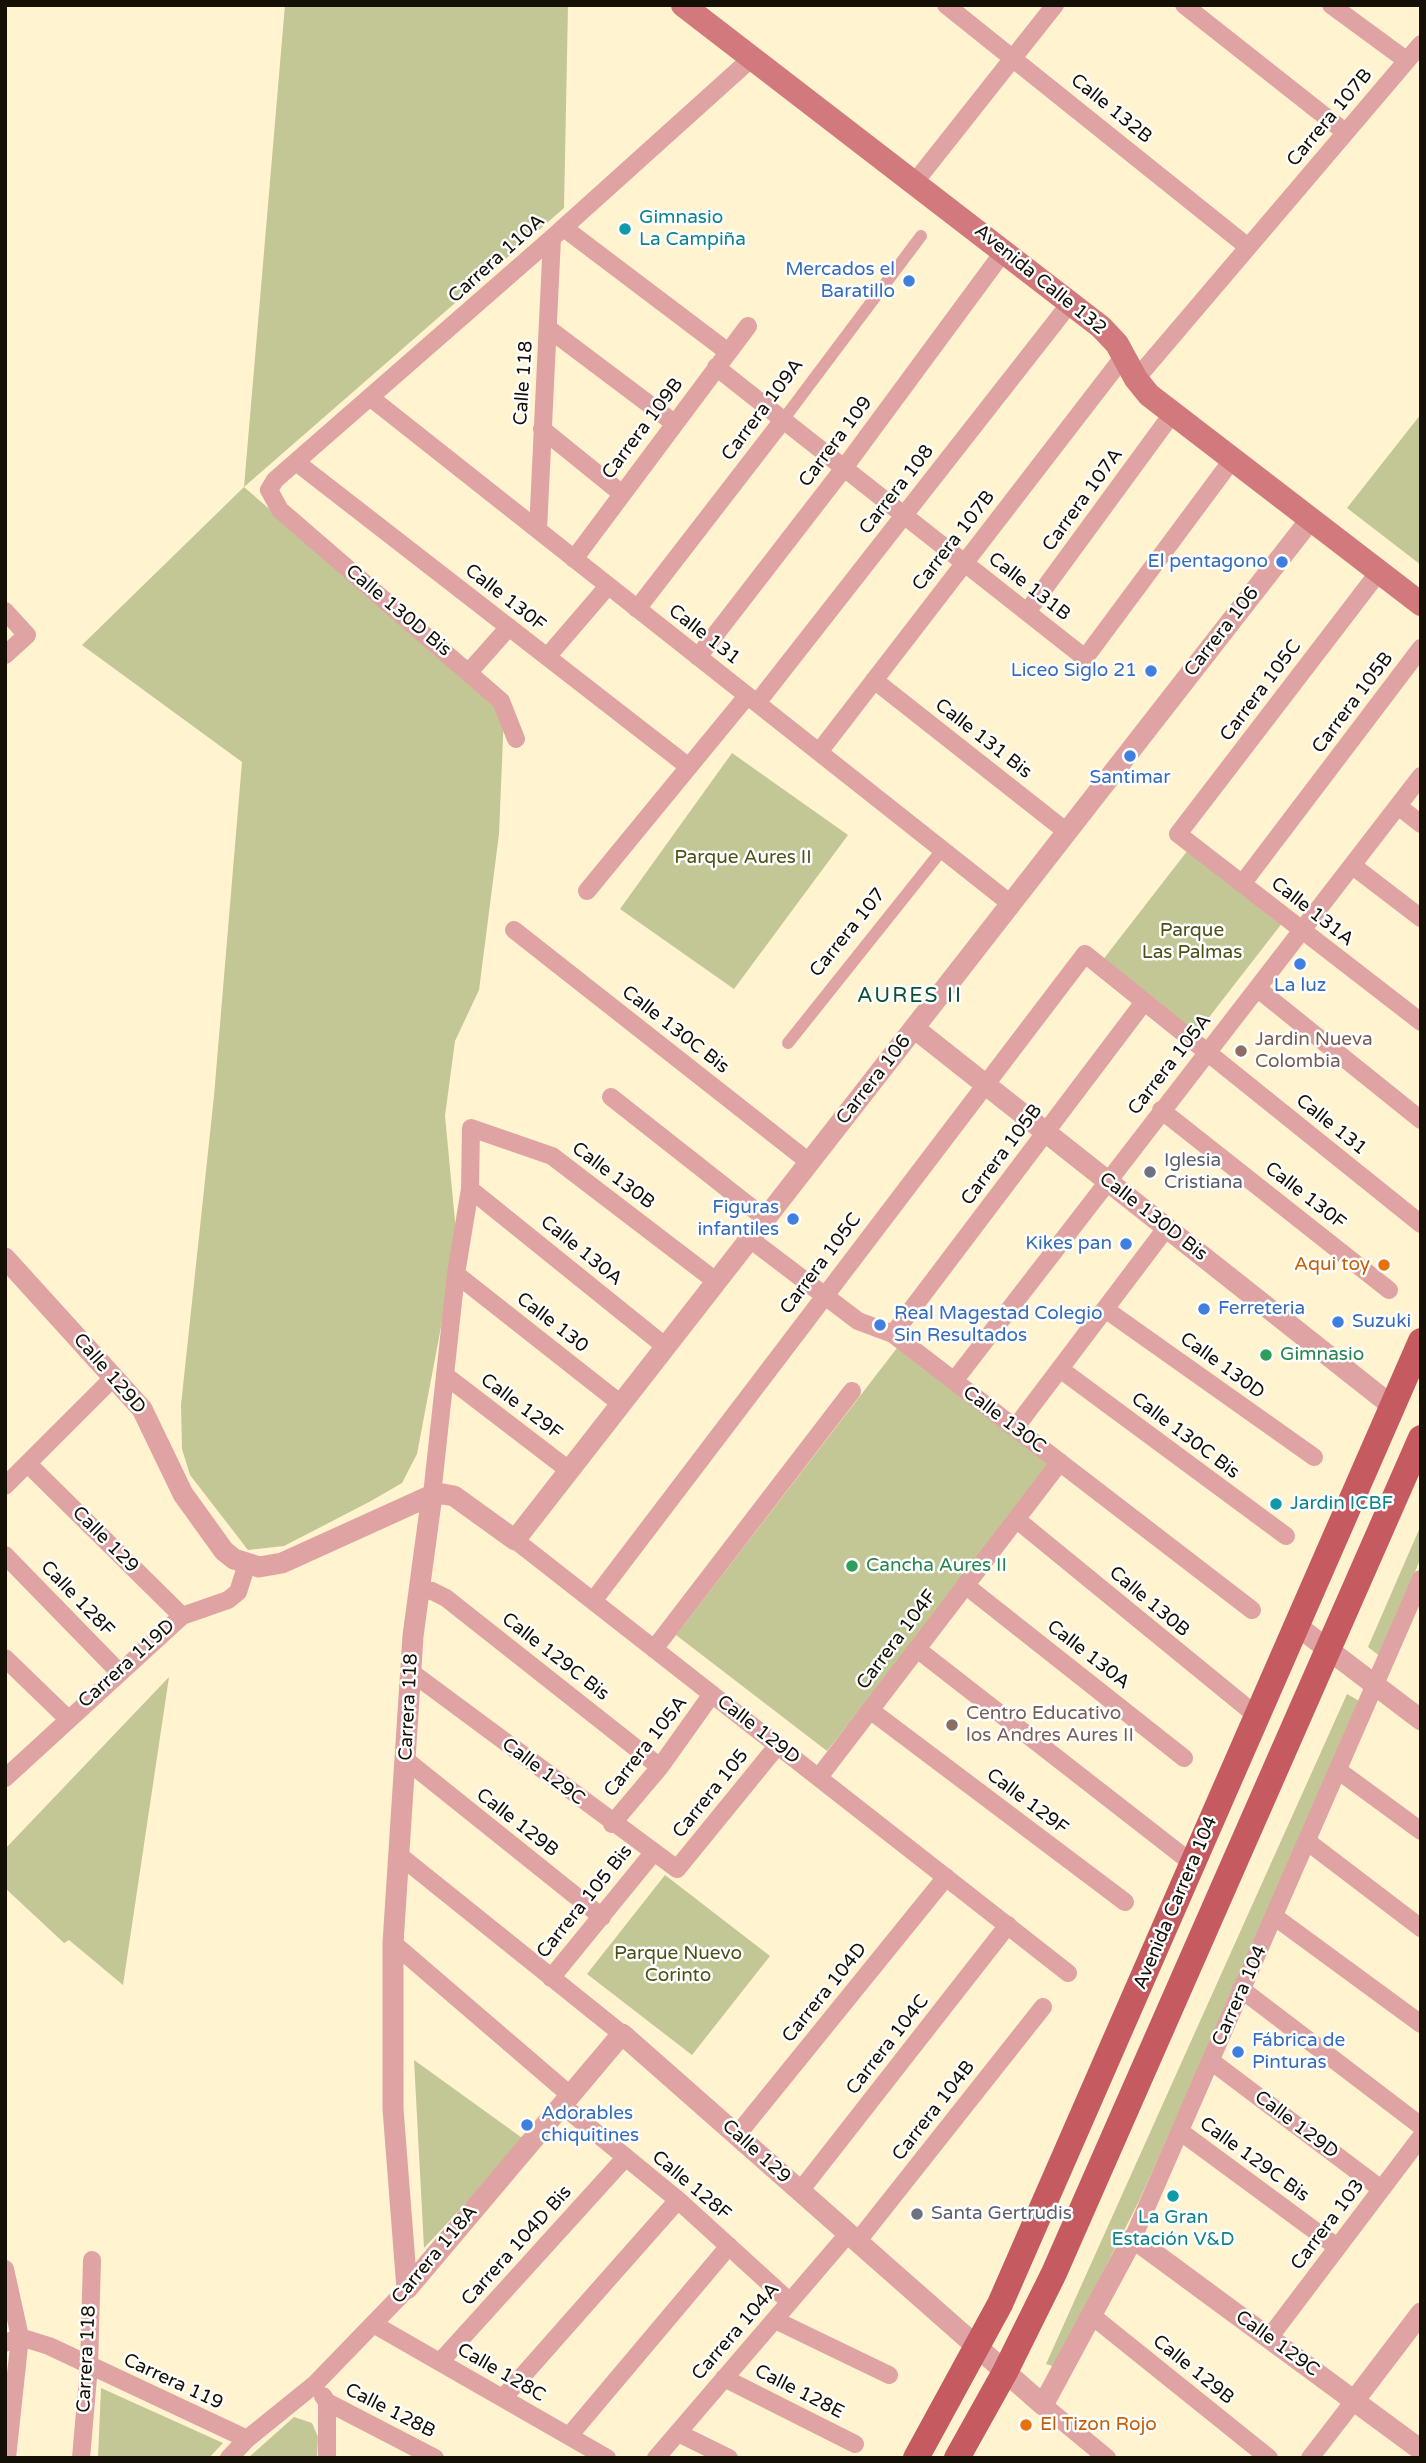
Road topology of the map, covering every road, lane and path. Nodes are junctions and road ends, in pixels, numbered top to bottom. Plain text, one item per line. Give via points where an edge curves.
1 (683, 5) edge
2 (946, 5) edge
3 (1055, 5) edge
4 (1184, 5) edge
5 (1331, 5) edge
6 (1421, 44) edge
7 (752, 57) junction
8 (1013, 57) junction
9 (1406, 60) junction
10 (1345, 132) junction
11 (915, 182) junction
12 (558, 233) junction
13 (921, 236) dead end
14 (1248, 247) junction
15 (1004, 251) junction
16 (1071, 302) junction
17 (748, 326) dead end
18 (549, 329) junction
19 (728, 352) junction
20 (1124, 356) junction
21 (716, 367) junction
22 (1136, 379) junction
23 (371, 398) junction
24 (1172, 414) junction
25 (783, 420) junction
26 (674, 423) junction
27 (542, 429) junction
28 (1232, 460) junction
29 (296, 462) junction
30 (844, 468) junction
31 (269, 490) joint
32 (621, 493) junction
33 (904, 516) junction
34 (1310, 520) junction
35 (538, 530) junction
36 (574, 559) junction
37 (963, 562) junction
38 (1378, 573) junction
39 (608, 586) junction
40 (1421, 604) edge
41 (638, 609) junction
42 (5, 611) edge
43 (1027, 612) junction
44 (1421, 612) edge
45 (509, 627) junction
46 (1421, 649) edge
47 (5, 655) edge
48 (547, 657) junction
49 (698, 657) junction
50 (469, 672) junction
51 (874, 680) junction
52 (752, 700) junction
53 (516, 739) dead end
54 (819, 752) junction
55 (689, 767) junction
56 (1421, 776) edge
57 (1398, 807) junction
58 (1421, 824) edge
59 (1067, 832) junction
60 (1178, 834) joint
61 (942, 850) junction
62 (1353, 866) junction
63 (1242, 884) junction
64 (587, 891) dead end
65 (1011, 904) junction
66 (1421, 918) edge
67 (514, 930) dead end
68 (1303, 931) junction
69 (1085, 954) joint
70 (1258, 989) junction
71 (1144, 1002) junction
72 (1421, 1022) edge
73 (914, 1028) junction
74 (788, 1043) dead end
75 (1207, 1052) junction
76 (985, 1083) junction
77 (611, 1097) dead end
78 (1161, 1110) junction
79 (1421, 1120) edge
80 (471, 1128) joint
81 (1046, 1132) junction
82 (809, 1162) junction
83 (1107, 1180) junction
84 (470, 1189) junction
85 (766, 1219) junction
86 (1421, 1224) edge
87 (1167, 1227) junction
88 (750, 1239) junction
89 (5, 1258) edge
90 (456, 1275) junction
91 (716, 1282) junction
92 (1389, 1290) dead end
93 (823, 1295) junction
94 (1105, 1309) junction
95 (892, 1334) junction
96 (1421, 1340) edge
97 (666, 1347) junction
98 (1060, 1369) junction
99 (446, 1376) junction
100 (114, 1377) junction
101 (954, 1381) junction
102 (852, 1391) dead end
103 (621, 1404) junction
104 (1392, 1406) junction
105 (1015, 1428) junction
106 (1421, 1438) edge
107 (1314, 1457) dead end
108 (1060, 1462) junction
109 (28, 1464) junction
110 (570, 1471) junction
111 (5, 1486) edge
112 (438, 1494) junction
113 (1016, 1519) junction
114 (1286, 1536) dead end
115 (515, 1540) junction
116 (5, 1555) edge
117 (247, 1564) junction
118 (965, 1585) junction
119 (1419, 1587) edge
120 (419, 1590) junction
121 (593, 1601) junction
122 (1252, 1610) dead end
123 (182, 1616) junction
124 (1296, 1625) junction
125 (654, 1649) junction
126 (917, 1649) junction
127 (1328, 1649) junction
128 (5, 1657) edge
129 (118, 1671) junction
130 (411, 1672) junction
131 (1376, 1686) junction
132 (712, 1694) junction
133 (870, 1710) junction
134 (1257, 1716) junction
135 (67, 1718) junction
136 (1421, 1720) edge
137 (778, 1745) junction
138 (1184, 1758) dead end
139 (406, 1760) junction
140 (660, 1767) junction
141 (7, 1771) edge
142 (1339, 1771) junction
143 (819, 1777) junction
144 (612, 1824) junction
145 (1421, 1831) edge
146 (1308, 1842) junction
147 (653, 1853) junction
148 (399, 1855) junction
149 (1193, 1864) junction
150 (677, 1869) joint
151 (946, 1877) junction
152 (1125, 1902) dead end
153 (602, 1917) junction
154 (1275, 1917) junction
155 (1008, 1925) junction
156 (1421, 1928) edge
157 (393, 1943) junction
158 (1068, 1972) dead end
159 (551, 1978) junction
160 (1241, 1989) junction
161 (1043, 2007) dead end
162 (1419, 2020) edge
163 (622, 2034) junction
164 (1211, 2061) junction
165 (566, 2100) junction
166 (1421, 2126) edge
167 (1181, 2132) junction
168 (737, 2135) junction
169 (1421, 2137) edge
170 (625, 2158) junction
171 (1381, 2189) junction
172 (800, 2191) junction
173 (678, 2200) junction
174 (853, 2238) junction
175 (1133, 2238) junction
176 (729, 2246) junction
177 (1336, 2247) junction
178 (92, 2260) dead end
179 (5, 2269) edge
180 (407, 2288) junction
181 (790, 2302) junction
182 (1421, 2313) edge
183 (1091, 2315) junction
184 (775, 2320) junction
185 (375, 2325) junction
186 (1269, 2338) junction
187 (12, 2340) edge
188 (978, 2349) junction
189 (440, 2362) junction
190 (89, 2366) junction
191 (1005, 2372) junction
192 (889, 2375) dead end
193 (724, 2378) junction
194 (316, 2384) junction
195 (503, 2398) junction
196 (1354, 2401) junction
197 (327, 2402) junction
198 (1043, 2404) junction
199 (678, 2433) junction
200 (569, 2436) junction
201 (247, 2439) junction
202 (855, 2444) dead end
203 (1421, 2450) edge
204 (7, 2458) edge
205 (81, 2458) edge
206 (229, 2458) edge
207 (327, 2458) edge
208 (435, 2458) edge
209 (607, 2458) edge
210 (656, 2458) edge
211 (729, 2458) edge
212 (916, 2458) edge
213 (957, 2458) edge
214 (1107, 2458) edge
215 (1269, 2458) edge
216 (1310, 2458) edge

1 - 7 main road, Avenida Calle 132
2 - 8 street, Calle 132B
3 - 8 street
4 - 10 street
5 - 9 street
6 - 9 street, Carrera 107B
7 - 11 main road, Avenida Calle 132
7 - 12 street, Carrera 110A
8 - 11 street
8 - 14 street, Calle 132B
9 - 10 street, Carrera 107B
10 - 14 street, Carrera 107B
11 - 15 main road, Avenida Calle 132
12 - 18 street, Calle 118
12 - 19 street
12 - 23 street, Carrera 110A
13 - 25 street, Carrera 109A
14 - 22 street, Carrera 107B
15 - 16 main road, Avenida Calle 132
15 - 30 street, Carrera 109
16 - 20 main road, Avenida Calle 132 via 1109,335
16 - 33 street, Carrera 108
17 - 19 street, Carrera 109B
18 - 26 street
18 - 27 street, Calle 118
19 - 21 street, Carrera 109B
20 - 22 main road, Avenida Calle 132
20 - 37 street, Carrera 107B
21 - 25 street, Calle 131B
21 - 26 street, Carrera 109B
22 - 24 main road, Avenida Calle 132
23 - 29 street, Carrera 110A
23 - 35 street, Calle 131
24 - 28 main road, Avenida Calle 132
24 - 43 street, Carrera 107A
25 - 30 street, Calle 131B
25 - 41 street, Carrera 109A
26 - 32 street, Carrera 109B
27 - 32 street
27 - 35 street, Calle 118
28 - 34 main road, Avenida Calle 132
28 - 43 street, Calle 131B via 1085,658
29 - 31 street, Carrera 110A
29 - 45 street, Calle 130F
30 - 33 street, Calle 131B
30 - 49 street, Carrera 109
31 - 50 street, Calle 130D Bis via 280,510
32 - 36 street, Carrera 109B
33 - 37 street, Calle 131B
33 - 52 street, Carrera 108
34 - 38 main road, Avenida Calle 132
34 - 59 street, Carrera 106
35 - 36 street, Calle 131
36 - 39 street, Calle 131
37 - 43 street, Calle 131B
37 - 51 street, Carrera 107B
38 - 40 main road, Avenida Calle 132
38 - 44 main road, Avenida Calle 132
38 - 60 street, Carrera 105C
39 - 41 street, Calle 131
39 - 48 street
41 - 49 street, Calle 131
42 - 47 street via 27,635
45 - 48 street, Calle 130F
45 - 50 street
46 - 63 street, Carrera 105B
48 - 55 street, Calle 130F
49 - 52 street, Calle 131
50 - 53 street, Calle 130D Bis via 501,701
51 - 54 street, Carrera 107B
51 - 59 street, Calle 131 Bis
52 - 54 street, Calle 131
52 - 55 street, Carrera 108
54 - 61 street, Calle 131
55 - 64 street, Carrera 108
56 - 57 street, Carrera 105A
57 - 58 street
57 - 62 street, Carrera 105A
59 - 65 street, Carrera 106
60 - 63 street, Calle 131A
61 - 65 street, Calle 131
61 - 74 street, Carrera 107
62 - 66 street
62 - 68 street, Carrera 105A
63 - 68 street, Calle 131A
65 - 73 street, Carrera 106
67 - 82 street, Calle 130C Bis
68 - 70 street, Carrera 105A
68 - 72 street, Calle 131A
69 - 71 street, Calle 131
69 - 76 street, Carrera 105C
70 - 75 street, Carrera 105A
70 - 79 street
71 - 75 street, Calle 131
71 - 81 street, Carrera 105B
73 - 76 street, Calle 130D Bis
73 - 82 street, Carrera 106
75 - 78 street, Carrera 105A
75 - 86 street, Calle 131
76 - 81 street, Calle 130D Bis
76 - 93 street, Carrera 105C
77 - 85 street
78 - 83 street, Carrera 105A
78 - 92 street, Calle 130F
80 - 84 street, Carrera 118
80 - 91 street, Calle 130B via 552,1156
81 - 83 street, Calle 130D Bis
81 - 95 street, Carrera 105B
82 - 85 street, Carrera 106
83 - 87 street, Calle 130D Bis
83 - 101 street, Carrera 105A
84 - 90 street, Carrera 118
84 - 97 street, Calle 130A
85 - 88 street, Carrera 106
87 - 94 street
87 - 104 street, Calle 130D Bis
88 - 91 street, Carrera 106
88 - 93 street, Calle 130C
89 - 100 street, Calle 129D
90 - 99 street, Carrera 118
90 - 103 street, Calle 130
91 - 97 street, Carrera 106
93 - 95 street, Calle 130C via 858,1321
93 - 121 street, Carrera 105C
94 - 98 street
94 - 107 street, Calle 130D
95 - 101 street, Calle 130C
96 - 104 main road, Avenida Carrera 104
97 - 103 street, Carrera 106
98 - 105 street
98 - 114 street, Calle 130C Bis
99 - 110 street, Calle 129F
99 - 112 street, Carrera 118
100 - 109 street
100 - 117 street, Calle 129D via 147,1416 183,1494 224,1550
101 - 105 street, Calle 130C
102 - 125 street
103 - 110 street, Carrera 106
104 - 124 main road, Avenida Carrera 104
105 - 108 street, Calle 130C
106 - 127 main road, Avenida Carrera 104
108 - 113 street, Carrera 104F
108 - 122 street, Calle 130C
109 - 111 street
109 - 123 street, Calle 129
110 - 115 street, Carrera 106
112 - 115 street, Calle 129D via 454,1496
112 - 117 street via 282,1563
112 - 120 street, Carrera 118
113 - 118 street, Carrera 104F
113 - 134 street, Calle 130B
115 - 121 street, Calle 129D
116 - 129 street, Calle 128F
117 - 123 street, Carrera 119D via 238,1592 228,1600
118 - 126 street, Carrera 104F
118 - 138 street, Calle 130A
119 - 131 street, Carrera 104
120 - 130 street, Carrera 118
120 - 140 street, Calle 129C Bis via 446,1598
121 - 125 street, Calle 129D
123 - 129 street, Carrera 119D
124 - 127 street
124 - 134 main road, Avenida Carrera 104
125 - 132 street, Calle 129D
126 - 133 street, Carrera 104F
126 - 149 street
127 - 131 street
127 - 191 main road, Avenida Carrera 104 via 1054,2273
128 - 135 street
129 - 135 street, Carrera 119D
130 - 139 street, Carrera 118
130 - 144 street, Calle 129C
131 - 136 street
131 - 142 street, Carrera 104
132 - 137 street, Calle 129D
132 - 140 street, Carrera 105A
133 - 143 street, Carrera 104F
133 - 152 street, Calle 129F
134 - 149 main road, Avenida Carrera 104
135 - 141 street, Carrera 119D
137 - 143 street, Calle 129D
137 - 150 street, Carrera 105
139 - 148 street, Carrera 118
139 - 153 street, Calle 129B
140 - 144 street, Carrera 105A
142 - 145 street
142 - 146 street, Carrera 104
143 - 151 street, Calle 129D
144 - 147 street, Calle 129C
146 - 154 street, Carrera 104
146 - 156 street
147 - 150 street, Calle 129C
147 - 153 street, Carrera 105 Bis
148 - 157 street, Carrera 118
148 - 159 street, Calle 129
149 - 188 main road, Avenida Carrera 104
151 - 155 street, Calle 129D
151 - 168 street, Carrera 104D
153 - 159 street, Carrera 105 Bis
154 - 160 street, Carrera 104
154 - 162 street
155 - 158 street, Calle 129D
155 - 172 street, Carrera 104C
157 - 165 street, Calle 128F
157 - 180 street, Carrera 118 via 393,2109
159 - 163 street, Calle 129
160 - 164 street, Carrera 104
160 - 166 street
161 - 174 street, Carrera 104B
163 - 165 street, Carrera 118A
163 - 168 street, Calle 129
164 - 167 street, Carrera 104
164 - 171 street, Calle 129D
165 - 170 street, Calle 128F
165 - 180 street, Carrera 118A
167 - 175 street, Carrera 104
167 - 177 street, Calle 129C Bis
168 - 172 street, Calle 129
169 - 171 street, Carrera 103
170 - 173 street, Calle 128F
170 - 189 street, Carrera 104D Bis
171 - 177 street, Carrera 103
172 - 174 street, Calle 129
173 - 176 street, Calle 128F
173 - 195 street
174 - 181 street, Carrera 104A
174 - 188 street, Calle 129
175 - 183 street, Carrera 104
175 - 186 street, Calle 129C
176 - 181 street, Calle 128F
176 - 200 street
177 - 186 street, Carrera 103
178 - 190 street, Carrera 118
179 - 187 street
180 - 185 street, Carrera 118A
181 - 184 street, Carrera 104A
182 - 196 street
183 - 198 street, Carrera 104
183 - 215 street, Calle 129B
184 - 192 street
184 - 193 street, Carrera 104A
185 - 189 street, Calle 128C
185 - 194 street, Carrera 118A
186 - 196 street, Calle 129C
187 - 190 street, Carrera 119 via 49,2346
187 - 204 street
188 - 191 street, Calle 129
188 - 212 main road, Avenida Carrera 104
189 - 195 street, Calle 128C
190 - 201 street, Carrera 119
190 - 205 street, Carrera 118
191 - 198 street, Calle 129
191 - 213 main road, Avenida Carrera 104
193 - 199 street, Carrera 104A
193 - 202 street, Calle 128E
194 - 197 street
194 - 201 street, Carrera 118A
195 - 200 street, Calle 128C
196 - 203 street, Calle 129C
196 - 216 street
197 - 207 street
197 - 208 street, Calle 128B
198 - 214 street, Calle 129
199 - 210 street, Carrera 104A
199 - 211 street
200 - 209 street, Calle 128C
201 - 206 street, Carrera 118A

